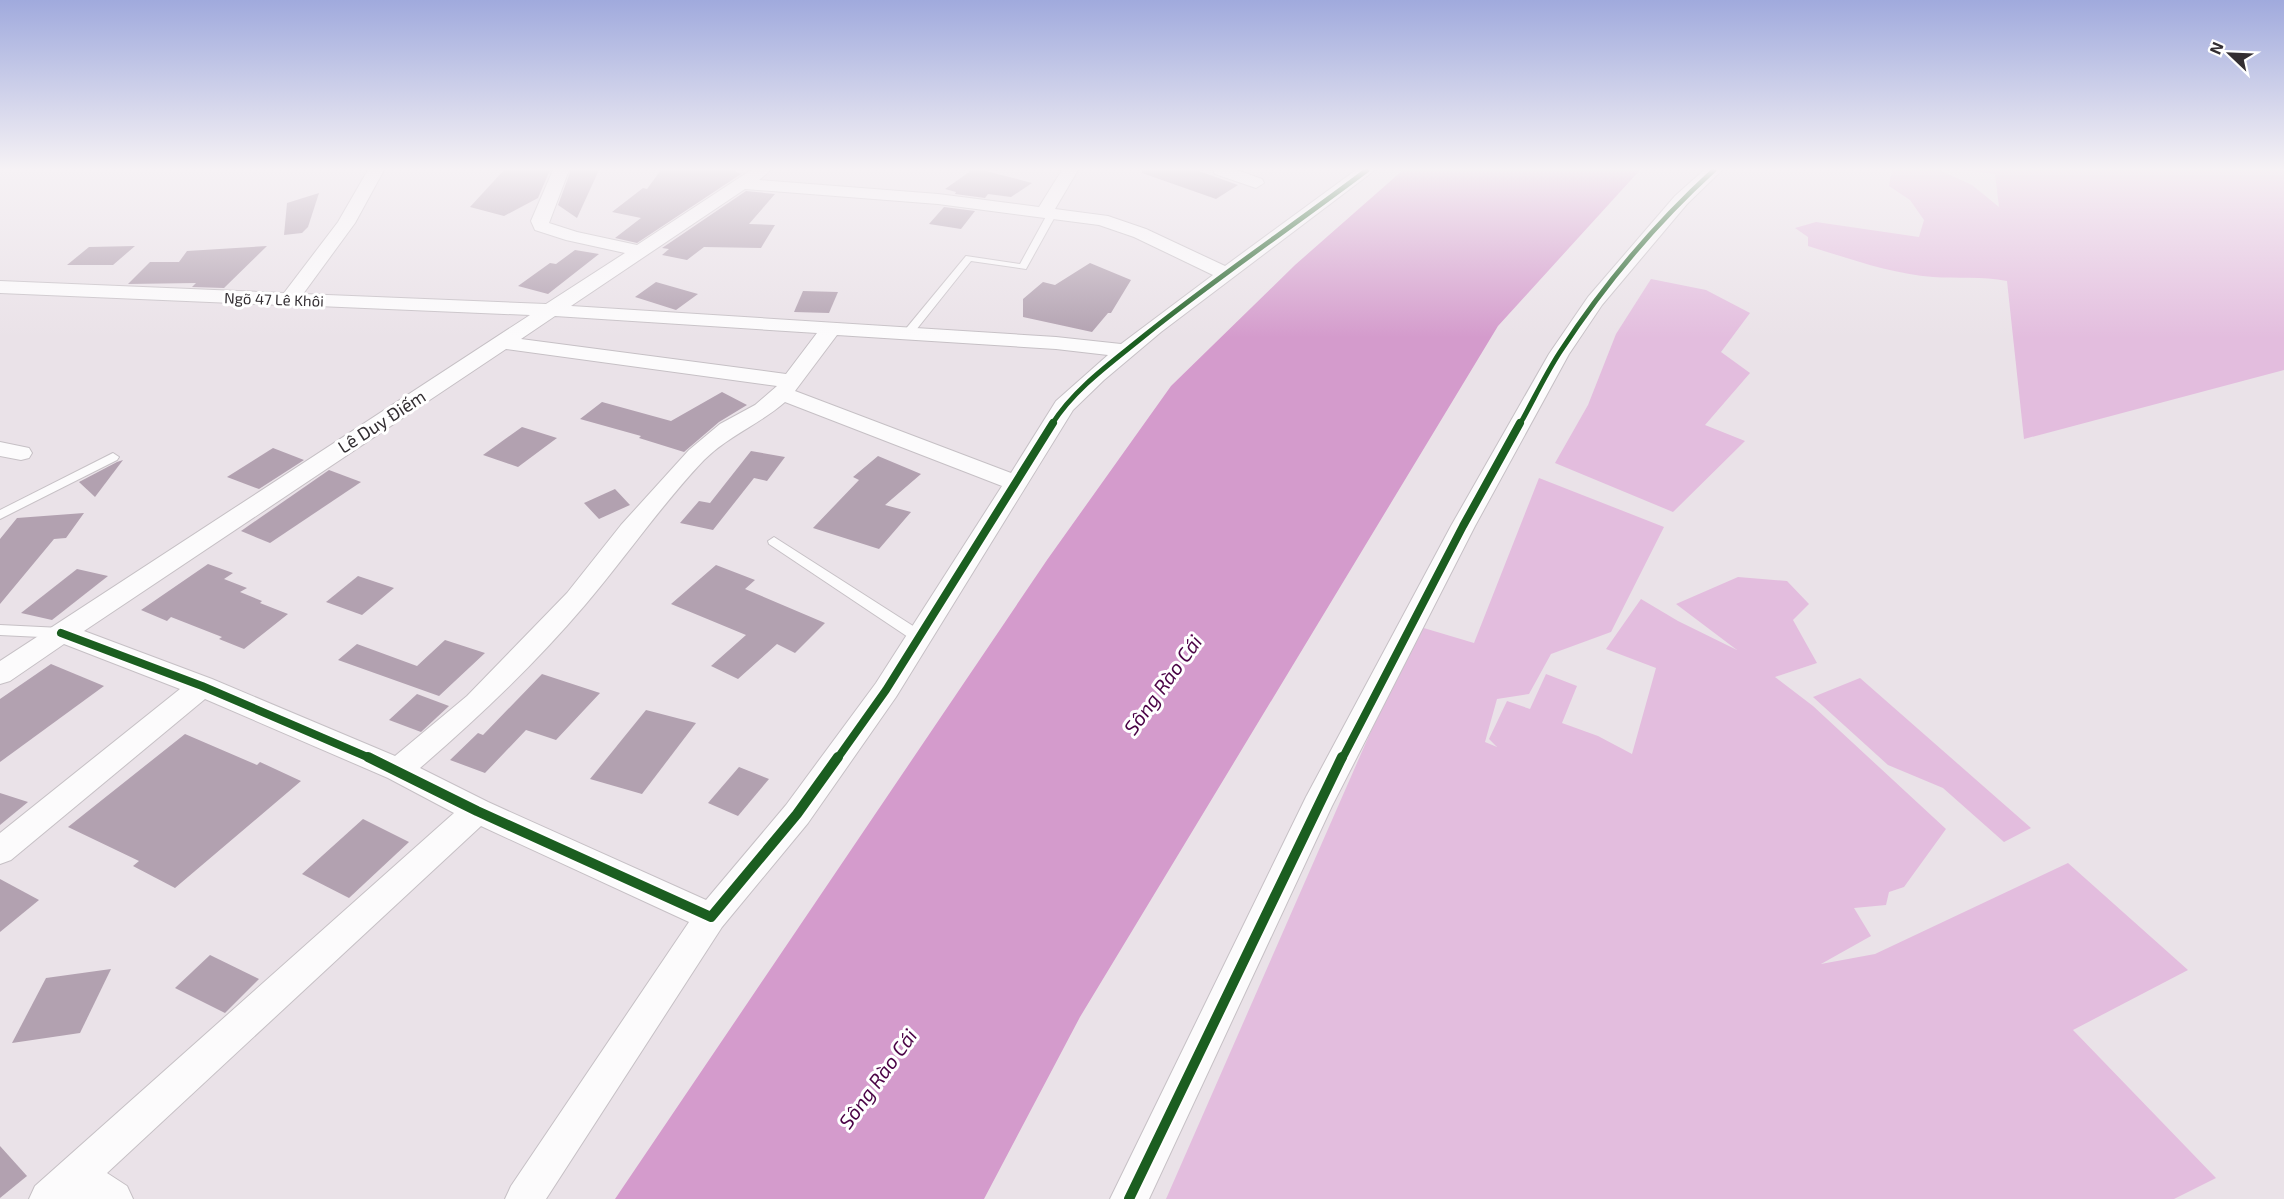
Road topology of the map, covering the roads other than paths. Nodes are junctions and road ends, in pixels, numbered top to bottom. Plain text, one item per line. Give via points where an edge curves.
1 (344, 226) edge
2 (541, 226) edge
3 (678, 226) edge
4 (1042, 226) edge
5 (1120, 226) edge
6 (1289, 226) edge
7 (1659, 226) edge
8 (640, 251) junction
9 (1224, 273) junction
10 (0, 287) edge
11 (288, 301) junction
12 (549, 310) junction
13 (832, 328) junction
14 (908, 333) junction
15 (503, 343) junction
16 (1125, 351) junction
17 (786, 387) junction
18 (114, 457) dead end
19 (1016, 483) junction
20 (0, 515) edge
21 (774, 541) dead end
22 (0, 630) edge
23 (61, 633) junction
24 (920, 637) junction
25 (0, 674) edge
26 (202, 686) junction
27 (398, 770) junction
28 (477, 811) junction
29 (0, 851) edge
30 (711, 917) junction
31 (76, 1176) junction
32 (48, 1199) edge
33 (114, 1199) edge
34 (524, 1199) edge
35 (1129, 1199) edge

1 - 11 street
2 - 8 street via 572,237
3 - 8 street, Lê Duy Điếm
4 - 14 lane via 1023,267 969,258
5 - 9 street
6 - 9 street
7 - 35 street via 1603,292 1558,354 1463,526 1317,806
8 - 12 street, Lê Duy Điếm
9 - 16 street
10 - 11 street, Ngõ 47 Lê Khôi
11 - 12 street, Ngõ 47 Lê Khôi
12 - 13 street, Ngõ 47 Lê Khôi
12 - 15 street, Lê Duy Điếm
13 - 14 street, Ngõ 47 Lê Khôi
13 - 17 street
14 - 16 street, Ngõ 47 Lê Khôi
15 - 17 street
15 - 23 street, Lê Duy Điếm
16 - 19 street via 1064,406
17 - 19 street
17 - 27 street via 763,410 728,429 697,455 546,631 477,703
18 - 20 lane
19 - 24 street
21 - 24 lane
22 - 23 lane
23 - 25 street, Lê Duy Điếm
23 - 26 street
24 - 30 street via 797,814
26 - 27 street
26 - 29 street
27 - 28 street
28 - 30 street
28 - 31 street
30 - 34 street
31 - 32 street
31 - 33 street

